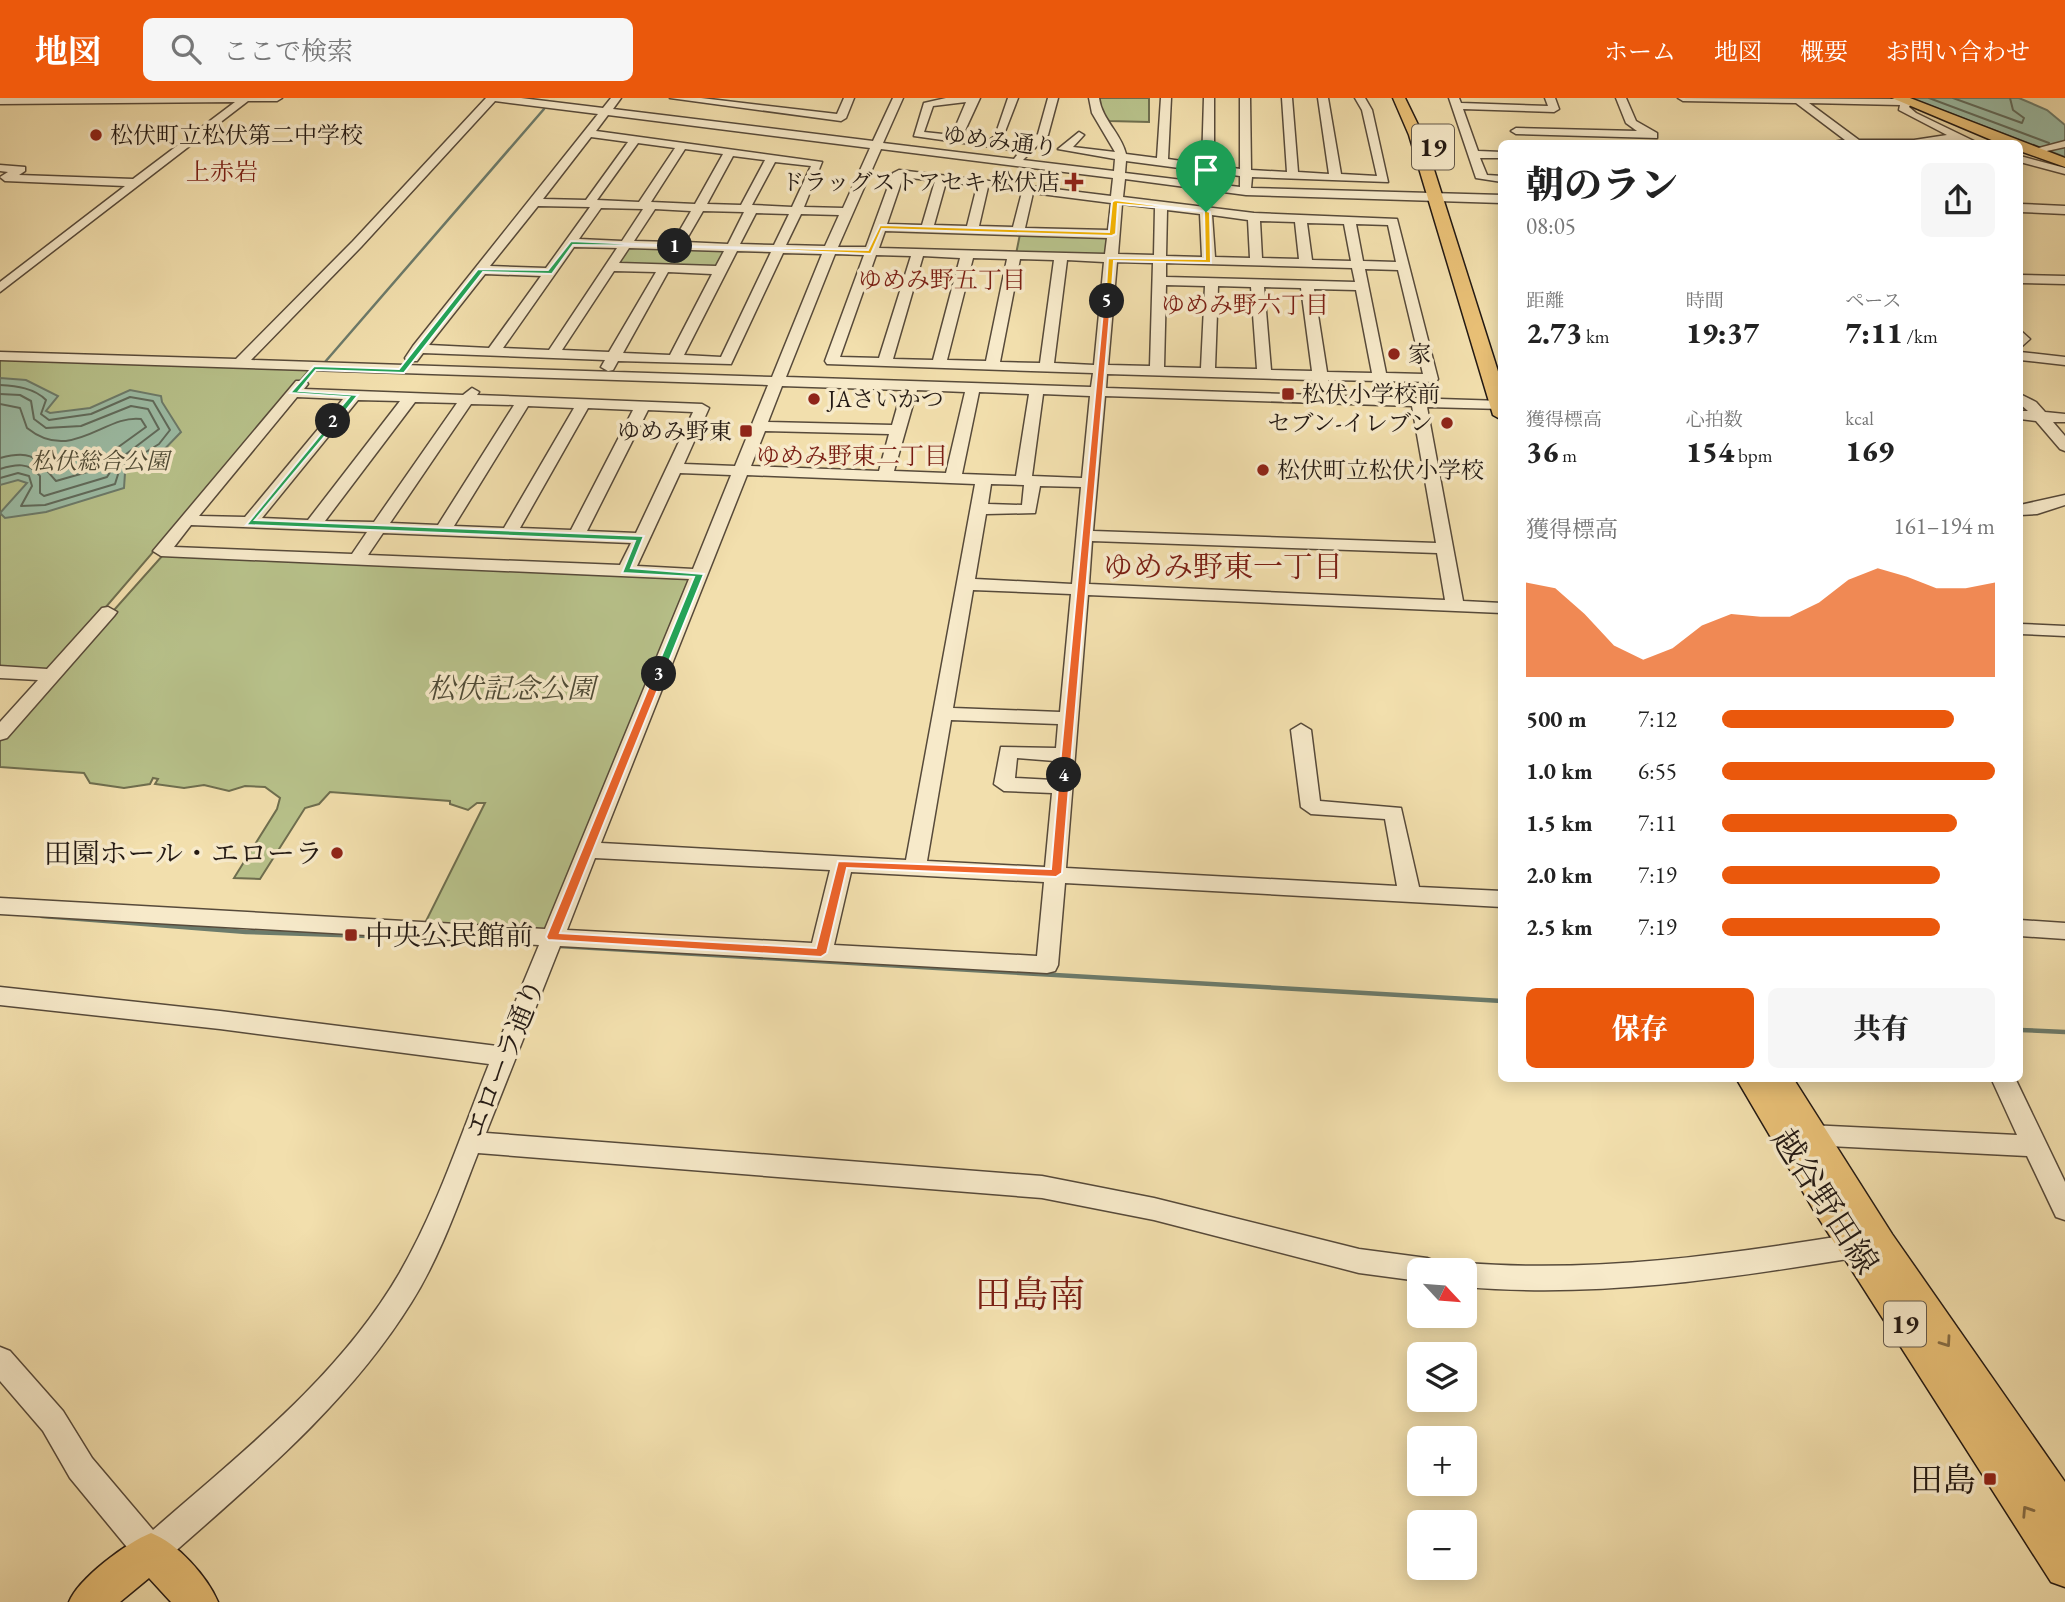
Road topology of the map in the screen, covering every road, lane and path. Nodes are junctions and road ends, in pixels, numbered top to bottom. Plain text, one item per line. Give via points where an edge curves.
1 (277, 98) edge
2 (494, 98) edge
3 (616, 98) edge
4 (675, 98) edge
5 (808, 98) edge
6 (849, 98) edge
7 (898, 98) edge
8 (974, 98) edge
9 (1013, 98) edge
10 (1053, 98) edge
11 (1094, 98) edge
12 (1166, 98) edge
13 (1209, 98) edge
14 (1245, 98) edge
15 (1287, 98) edge
16 (1323, 98) edge
17 (1347, 98) edge
18 (1360, 98) edge
19 (1399, 98) edge
20 (1411, 98) edge
21 (1550, 98) edge
22 (1622, 98) edge
23 (1683, 98) edge
24 (244, 99) edge
25 (946, 99) edge
26 (1798, 99) edge
27 (5, 100) edge
28 (116, 100) edge
29 (1903, 100) edge
30 (726, 101) edge
31 (1455, 102) edge
32 (764, 103) edge
33 (605, 112) junction
34 (799, 113) junction
35 (749, 130) junction
36 (1516, 131) dead end
37 (589, 133) junction
38 (1043, 135) junction
39 (1079, 135) junction
40 (1653, 135) junction
41 (1116, 136) junction
42 (1956, 137) junction
43 (635, 139) junction
44 (956, 139) junction
45 (1659, 140) edge
46 (1853, 140) edge
47 (1935, 140) edge
48 (1964, 140) edge
49 (2004, 140) edge
50 (991, 144) junction
51 (2065, 144) edge
52 (682, 145) junction
53 (876, 146) junction
54 (1029, 149) junction
55 (2031, 149) edge
56 (732, 152) junction
57 (1475, 154) junction
58 (1498, 155) edge
59 (772, 157) junction
60 (1121, 158) junction
61 (2023, 160) edge
62 (1013, 163) junction
63 (1163, 163) junction
64 (2065, 163) edge
65 (0, 168) edge
66 (1208, 169) junction
67 (2065, 171) edge
68 (1246, 173) junction
69 (1118, 177) junction
70 (1293, 177) junction
71 (1498, 178) edge
72 (941, 179) junction
73 (1336, 179) junction
74 (136, 183) junction
75 (983, 184) junction
76 (1028, 190) junction
77 (1246, 191) junction
78 (1443, 199) junction
79 (1498, 200) edge
80 (534, 202) junction
81 (1115, 202) junction
82 (594, 204) junction
83 (647, 205) junction
84 (698, 207) junction
85 (1161, 207) junction
86 (2023, 208) edge
87 (749, 209) junction
88 (797, 210) junction
89 (2065, 210) edge
90 (847, 212) junction
91 (1206, 212) junction
92 (1068, 214) junction
93 (1254, 217) junction
94 (1301, 219) junction
95 (2023, 219) edge
96 (1349, 220) junction
97 (2065, 220) edge
98 (880, 227) junction
99 (927, 229) junction
100 (972, 230) junction
101 (1018, 231) junction
102 (1112, 234) junction
103 (571, 243) junction
104 (625, 245) junction
105 (677, 246) junction
106 (732, 248) junction
107 (778, 249) junction
108 (830, 250) junction
109 (871, 252) junction
110 (918, 253) junction
111 (967, 255) junction
112 (1014, 256) junction
113 (1061, 258) junction
114 (1111, 259) junction
115 (1159, 260) junction
116 (1209, 261) junction
117 (1256, 262) junction
118 (1306, 264) junction
119 (1358, 265) junction
120 (1404, 266) junction
121 (610, 267) junction
122 (664, 269) junction
123 (481, 270) junction
124 (720, 270) junction
125 (550, 272) junction
126 (2023, 279) edge
127 (2065, 280) edge
128 (1159, 281) junction
129 (1212, 282) junction
130 (1257, 283) junction
131 (1307, 284) junction
132 (1362, 286) junction
133 (0, 288) edge
134 (418, 349) junction
135 (493, 352) junction
136 (1498, 353) edge
137 (553, 354) junction
138 (0, 356) edge
139 (614, 356) junction
140 (2023, 356) edge
141 (675, 359) junction
142 (2065, 360) edge
143 (241, 362) junction
144 (885, 362) junction
145 (939, 364) junction
146 (992, 365) junction
147 (1047, 366) junction
148 (314, 368) junction
149 (1101, 369) junction
150 (401, 371) junction
151 (1157, 371) junction
152 (1208, 372) junction
153 (485, 373) junction
154 (1264, 374) junction
155 (603, 376) junction
156 (1320, 376) junction
157 (1380, 378) junction
158 (779, 380) junction
159 (911, 385) junction
160 (973, 387) junction
161 (1037, 389) junction
162 (1099, 391) junction
163 (293, 393) junction
164 (355, 395) junction
165 (411, 397) junction
166 (467, 399) junction
167 (1323, 400) junction
168 (2023, 400) edge
169 (524, 401) junction
170 (1498, 401) edge
171 (1419, 402) junction
172 (584, 403) junction
173 (643, 405) junction
174 (1498, 408) edge
175 (2023, 415) edge
176 (2041, 417) junction
177 (2065, 418) edge
178 (760, 426) junction
179 (898, 430) junction
180 (2065, 446) edge
181 (674, 468) junction
182 (742, 470) junction
183 (885, 476) junction
184 (953, 478) junction
185 (984, 479) junction
186 (1028, 481) junction
187 (1089, 483) junction
188 (2065, 500) edge
189 (979, 509) junction
190 (2023, 510) edge
191 (187, 520) junction
192 (249, 523) junction
193 (313, 525) junction
194 (377, 528) junction
195 (443, 530) junction
196 (509, 533) junction
197 (576, 536) junction
198 (1085, 536) junction
199 (641, 538) junction
200 (1447, 548) junction
201 (356, 560) junction
202 (625, 571) junction
203 (700, 574) junction
204 (965, 584) junction
205 (1080, 588) junction
206 (1455, 605) junction
207 (1498, 608) edge
208 (108, 612) dead end
209 (2023, 629) edge
210 (2065, 631) edge
211 (0, 672) edge
212 (52, 675) junction
213 (943, 714) junction
214 (1069, 718) junction
215 (1301, 730) dead end
216 (0, 734) edge
217 (1066, 755) junction
218 (1063, 787) junction
219 (587, 850) junction
220 (842, 863) junction
221 (915, 867) junction
222 (1056, 873) junction
223 (1409, 893) junction
224 (1498, 899) edge
225 (0, 906) edge
226 (2023, 928) edge
227 (2065, 931) edge
228 (552, 937) junction
229 (821, 953) junction
230 (0, 996) edge
231 (505, 1057) junction
232 (1753, 1082) edge
233 (1779, 1082) edge
234 (2005, 1082) edge
235 (1809, 1135) junction
236 (471, 1142) junction
237 (2035, 1146) junction
238 (2065, 1209) edge
239 (1854, 1246) junction
240 (1407, 1267) edge
241 (1477, 1276) edge
242 (0, 1360) edge
243 (2065, 1515) edge
244 (151, 1552) junction
245 (2065, 1568) edge
246 (89, 1602) edge
247 (198, 1602) edge

1 - 24 street
2 - 33 street, ゆめみ通り
2 - 143 street
3 - 33 street
4 - 30 street
5 - 34 street
6 - 34 street via 841,118
7 - 53 street, エローラ通り
8 - 25 street
8 - 44 street
9 - 50 street via 1000,138
10 - 38 street
11 - 41 street via 1096,109
12 - 63 street
13 - 66 street
14 - 68 street
15 - 70 street
16 - 73 street
17 - 18 street
18 - 73 street via 1384,180
19 - 78 main road, 19
20 - 78 main road, 19 via 1422,118
21 - 31 street via 1554,109
22 - 40 street via 1631,122
23 - 26 street
24 - 28 street
24 - 74 street
25 - 44 street via 929,103 918,134
26 - 29 street
26 - 46 street
27 - 28 street
29 - 42 street via 1903,108 1912,115
29 - 49 main road
30 - 32 street
31 - 57 street
32 - 34 street
32 - 35 street
33 - 35 street, ゆめみ通り
33 - 37 street
35 - 53 street, ゆめみ通り
35 - 56 street
36 - 40 street
37 - 43 street
37 - 80 street
38 - 39 street
38 - 54 street
39 - 41 street
39 - 60 street via 1064,149
40 - 45 street
41 - 60 street
42 - 47 street
42 - 48 street
43 - 52 street
43 - 82 street
44 - 50 street
50 - 54 street
51 - 55 street
52 - 56 street
52 - 83 street
53 - 62 street, ゆめみ通り
53 - 90 street, エローラ通り
54 - 62 street
55 - 64 main road
56 - 59 street
56 - 84 street
57 - 58 street
57 - 71 street via 1482,178
59 - 87 street
59 - 88 street via 818,163
60 - 63 street
60 - 69 street
61 - 67 street
62 - 69 street, ゆめみ通り
63 - 66 street
65 - 74 street via 21,169 5,178
66 - 68 street
68 - 70 street
68 - 77 street
69 - 77 street, ゆめみ通り
69 - 81 street
70 - 73 street
72 - 75 street
72 - 98 street via 899,173
72 - 99 street
74 - 133 street
75 - 76 street
75 - 100 street
76 - 92 street
76 - 101 street
77 - 78 street, ゆめみ通り
78 - 79 street, ゆめみ通り
78 - 136 main road, 19
78 - 170 main road, 19
80 - 82 street
80 - 123 street
81 - 85 street
81 - 92 street
81 - 102 street
82 - 83 street
82 - 103 street
83 - 84 street
83 - 104 street
84 - 87 street
84 - 105 street
85 - 91 street
85 - 115 street
86 - 89 street
87 - 88 street
87 - 106 street
88 - 90 street
88 - 107 street
90 - 108 street, エローラ通り
91 - 93 street
91 - 116 street
92 - 101 street
92 - 102 street
93 - 94 street
93 - 117 street
94 - 96 street
94 - 118 street
95 - 97 street
96 - 119 street
96 - 120 street via 1393,222
98 - 99 street
98 - 109 street
99 - 100 street
100 - 101 street
102 - 114 street
103 - 104 street
103 - 125 street
104 - 105 street
104 - 121 street
105 - 106 street
106 - 107 street
106 - 124 street
107 - 108 street
107 - 141 street via 726,361
108 - 109 street
108 - 158 street, エローラ通り
109 - 110 street
109 - 144 street via 832,360
110 - 111 street
110 - 144 street
111 - 112 street
111 - 145 street
112 - 113 street
112 - 146 street
113 - 114 street
113 - 147 street
114 - 115 street
114 - 149 street
115 - 116 street
115 - 128 street
116 - 117 street
117 - 118 street
118 - 119 street
119 - 120 street
119 - 132 street
120 - 157 street via 1432,379
121 - 122 street
121 - 137 street
122 - 124 street
122 - 139 street
123 - 125 street
123 - 134 street
124 - 141 street
125 - 135 street
126 - 127 street
128 - 129 street
128 - 151 street
129 - 130 street
129 - 152 street
130 - 131 street
130 - 154 street
131 - 132 street
131 - 156 street
132 - 157 street
134 - 135 street
134 - 150 street
135 - 137 street
137 - 139 street
138 - 143 street
139 - 141 street
139 - 155 street
140 - 142 street
143 - 148 street
144 - 145 street
145 - 146 street
146 - 147 street
147 - 149 street
148 - 150 street
148 - 163 street
149 - 151 street
149 - 162 street
150 - 153 street
151 - 152 street
152 - 154 street
153 - 155 street
153 - 166 street
154 - 156 street
155 - 158 street
156 - 157 street
156 - 167 street
158 - 159 street
158 - 178 street, エローラ通り
159 - 160 street
159 - 179 street
160 - 161 street
160 - 184 street
161 - 162 street
161 - 186 street
162 - 167 street
162 - 187 street
163 - 164 street
163 - 191 street
164 - 165 street
164 - 192 street
165 - 166 street
165 - 193 street
166 - 169 street
166 - 194 street
167 - 171 street
168 - 176 street
169 - 172 street
169 - 195 street
171 - 174 street
171 - 200 street
172 - 173 street
172 - 196 street
173 - 181 street via 702,408
173 - 197 street
175 - 176 street
176 - 177 street
176 - 180 street
178 - 179 street
178 - 182 street, エローラ通り
179 - 183 street
181 - 182 street
181 - 199 street
182 - 183 street
182 - 203 street, エローラ通り
183 - 184 street
184 - 185 street
185 - 186 street
185 - 189 street
186 - 187 street
186 - 189 street via 1029,510
187 - 198 street
188 - 190 street
189 - 204 street
191 - 192 street
191 - 201 street via 161,551
192 - 193 street
193 - 194 street
194 - 195 street
194 - 201 street
195 - 196 street
196 - 197 street
197 - 199 street
198 - 200 street
198 - 205 street
199 - 202 street
200 - 206 street
201 - 202 street
202 - 203 street
203 - 219 street, エローラ通り
204 - 205 street
204 - 213 street
205 - 206 street
205 - 214 street
206 - 207 street
208 - 212 street
209 - 210 street
211 - 212 street
212 - 216 street
213 - 214 street
213 - 221 street
214 - 217 street
215 - 223 street via 1311,807 1394,813
217 - 218 street
217 - 218 street via 1008,751 1004,784
218 - 222 street
219 - 220 street
219 - 228 street, エローラ通り
220 - 221 street
220 - 229 street
221 - 222 street
222 - 223 street
222 - 229 street via 1047,965
223 - 224 street
225 - 228 street
226 - 227 street
228 - 229 street
228 - 231 street, エローラ通り
230 - 231 street
231 - 236 street, エローラ通り
232 - 239 main road, 越谷野田線 / 19
233 - 235 main road, 越谷野田線 / 19
234 - 237 street
235 - 237 street
235 -> 243 main road, 越谷野田線 / 19
236 - 240 street via 1042,1187 1154,1209 1359,1261
236 - 244 street, エローラ通り via 423,1255 400,1296 314,1401
237 - 238 street
239 - 241 street via 1658,1277 1560,1280
245 -> 239 main road, 越谷野田線 / 19
242 - 244 street via 53,1421 81,1468
244 - 246 main road
244 - 247 main road

